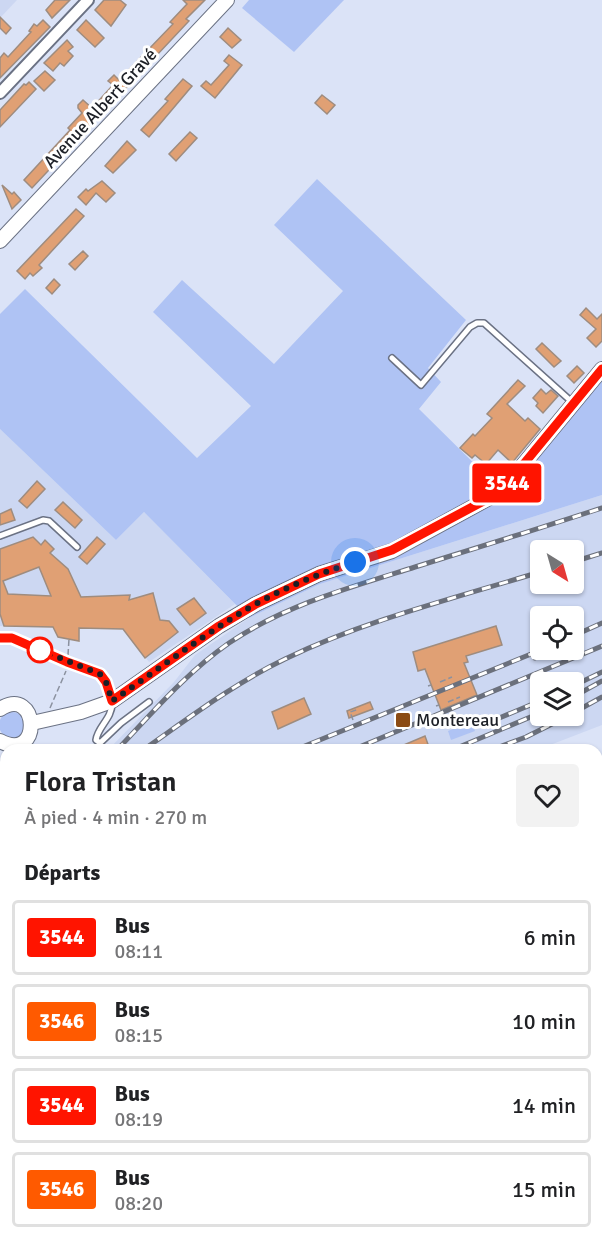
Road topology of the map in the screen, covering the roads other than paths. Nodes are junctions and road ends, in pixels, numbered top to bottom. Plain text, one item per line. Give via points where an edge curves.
1 (88, 0) edge
2 (227, 0) edge
3 (0, 93) edge
4 (0, 241) edge
5 (392, 358) dead end
6 (602, 369) edge
7 (573, 403) junction
8 (0, 536) edge
9 (77, 547) dead end
10 (0, 638) edge
11 (112, 701) junction
12 (149, 702) dead end
13 (1, 704) edge
14 (32, 723) junction
15 (22, 744) edge

1 - 3 street
2 - 4 main road, Avenue Albert Gravé
5 - 7 lane via 421,385 470,327 484,323
6 - 7 main road
7 - 11 main road via 513,477 491,497 392,550 319,574 256,604
8 - 9 lane via 43,520
10 - 11 lane via 12,638 100,674
11 - 12 lane via 111,714 97,733 100,743
11 - 14 main road
13 - 14 main road via 22,707
14 - 15 main road

